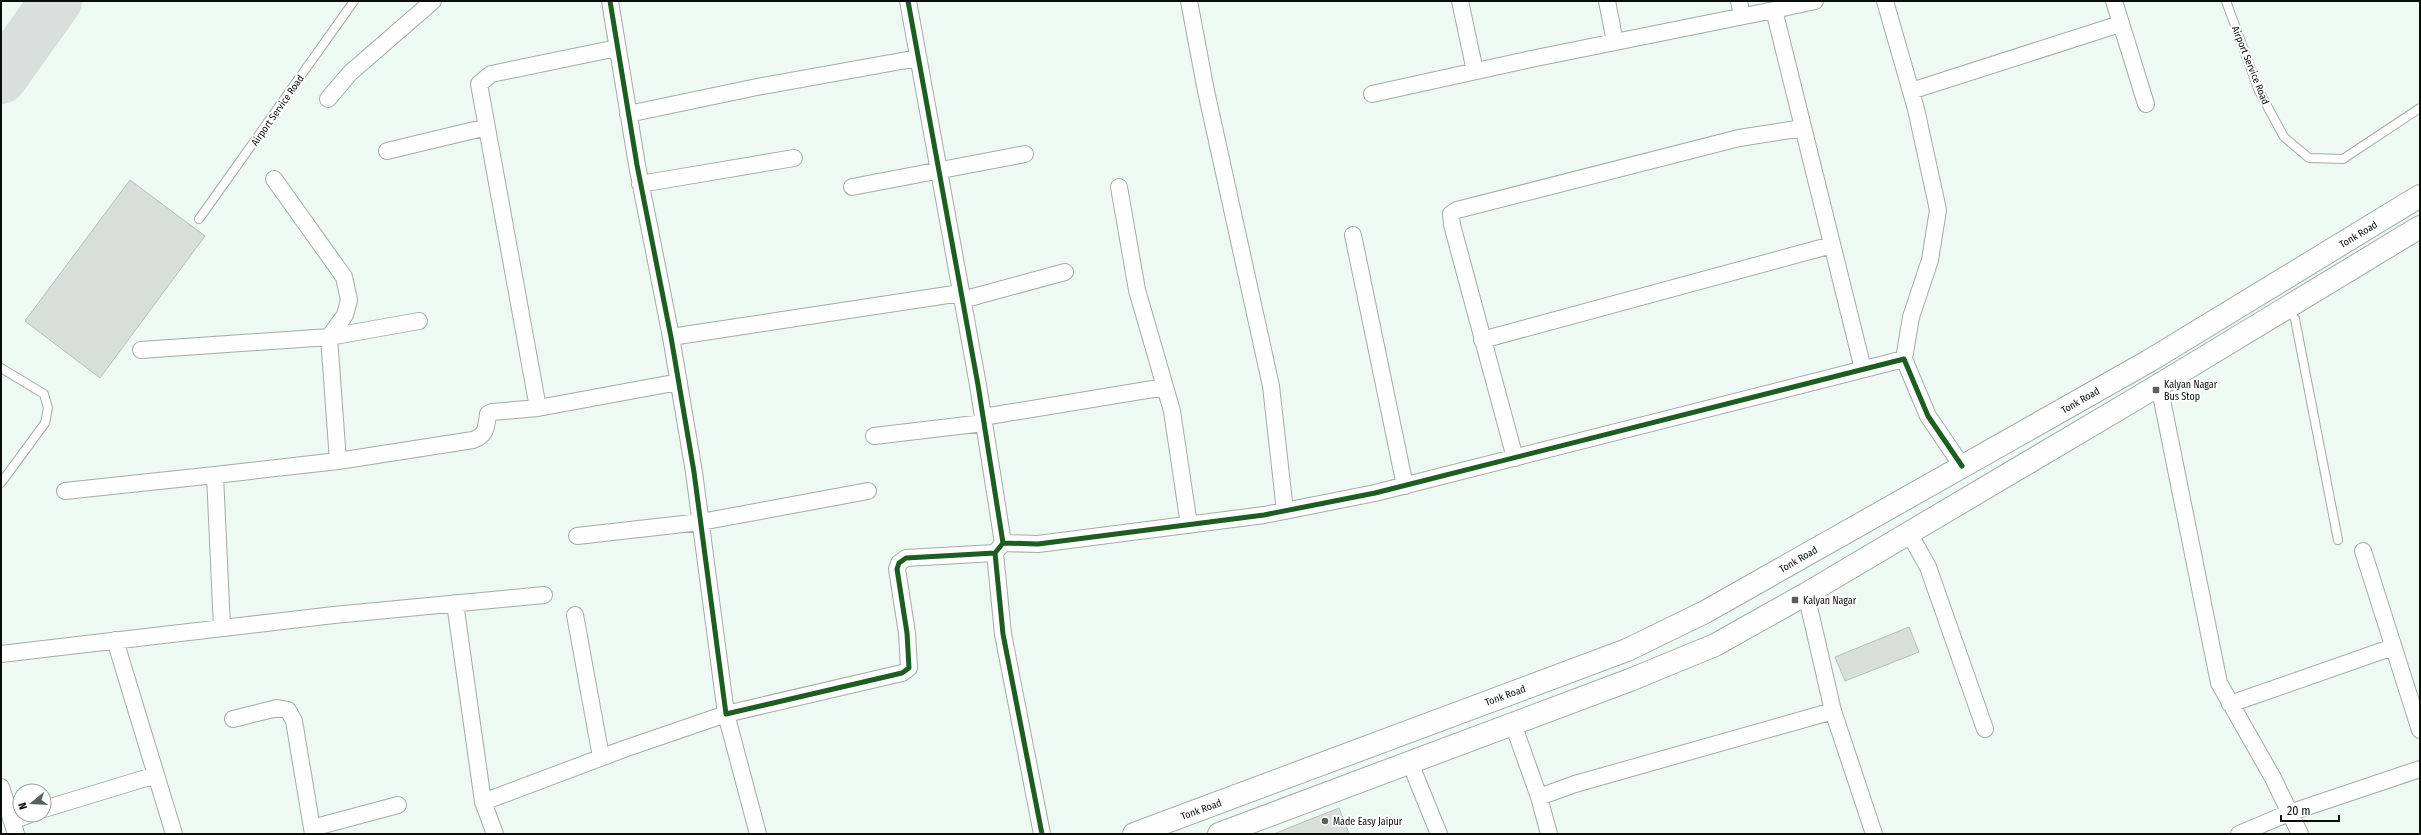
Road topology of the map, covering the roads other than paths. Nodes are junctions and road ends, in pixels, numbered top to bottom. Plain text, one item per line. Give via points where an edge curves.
1 (354, 1) edge
2 (433, 1) edge
3 (610, 1) edge
4 (908, 1) edge
5 (1189, 1) edge
6 (1460, 1) edge
7 (1607, 1) edge
8 (1815, 1) edge
9 (1885, 1) edge
10 (2114, 1) edge
11 (2226, 1) edge
12 (1741, 9) edge
13 (1774, 10) junction
14 (2120, 24) junction
15 (1615, 42) junction
16 (618, 48) junction
17 (918, 58) junction
18 (1475, 71) junction
19 (1911, 91) junction
20 (1372, 94) dead end
21 (328, 99) dead end
22 (2146, 104) dead end
23 (2420, 108) edge
24 (628, 114) junction
25 (487, 127) junction
26 (1803, 128) junction
27 (387, 151) dead end
28 (1025, 154) dead end
29 (794, 158) dead end
30 (938, 170) junction
31 (274, 179) dead end
32 (640, 184) junction
33 (852, 187) dead end
34 (1119, 187) dead end
35 (2420, 196) edge
36 (199, 219) dead end
37 (2420, 227) edge
38 (1352, 235) dead end
39 (1832, 244) junction
40 (1066, 272) dead end
41 (961, 297) junction
42 (2287, 307) junction
43 (419, 321) dead end
44 (329, 337) junction
45 (671, 337) junction
46 (1482, 340) junction
47 (141, 350) dead end
48 (1904, 359) junction
49 (1, 368) edge
50 (1863, 369) junction
51 (679, 382) junction
52 (2159, 386) junction
53 (1165, 387) junction
54 (538, 408) junction
55 (983, 420) junction
56 (874, 436) dead end
57 (1515, 458) junction
58 (338, 461) junction
59 (1962, 466) junction
60 (215, 475) junction
61 (1, 483) edge
62 (1406, 486) junction
63 (65, 491) dead end
64 (868, 491) dead end
65 (1285, 511) junction
66 (701, 522) junction
67 (1189, 525) junction
68 (1909, 533) junction
69 (578, 536) dead end
70 (2338, 540) dead end
71 (999, 548) junction
72 (2363, 551) dead end
73 (1806, 594) junction
74 (544, 595) dead end
75 (455, 603) junction
76 (575, 615) dead end
77 (222, 628) junction
78 (115, 640) junction
79 (2394, 647) junction
80 (1, 654) edge
81 (2230, 704) junction
82 (1833, 712) junction
83 (726, 714) junction
84 (233, 719) dead end
85 (1513, 724) junction
86 (1985, 730) dead end
87 (2420, 730) edge
88 (601, 757) junction
89 (1410, 763) junction
90 (2420, 769) edge
91 (156, 775) junction
92 (1, 787) edge
93 (1539, 797) junction
94 (483, 802) junction
95 (398, 805) dead end
96 (52, 807) edge
97 (2289, 813) junction
98 (14, 827) edge
99 (312, 831) edge
100 (174, 834) edge
101 (495, 834) edge
102 (758, 834) edge
103 (1042, 834) edge
104 (1134, 834) edge
105 (1219, 834) edge
106 (1439, 834) edge
107 (1549, 834) edge
108 (1874, 834) edge
109 (2239, 834) edge
110 (2300, 834) edge

1 - 36 lane, Airport Service Road
2 - 21 street via 350,73
3 - 16 street
4 - 17 street
5 - 65 street via 1271,386
6 - 18 street
7 - 15 street
8 - 13 street
9 - 19 street
10 - 14 street
11 - 23 lane, Airport Service Road via 2263,97 2284,137 2309,158 2342,159
12 - 13 street
12 - 15 street
13 - 26 street
14 - 19 street
14 - 22 street
15 - 18 street
16 - 24 street
16 - 25 street via 491,74 479,84
17 - 24 street via 757,87
17 - 30 street
18 - 20 street
19 - 48 street via 1938,210 1930,260 1911,317
24 - 32 street
25 - 27 street
25 - 54 street
26 - 39 street
26 - 46 street via 1738,138 1457,210 1451,214 1452,225
28 - 30 street
29 - 32 street
30 - 33 street
30 - 41 street
31 - 44 street via 344,277 349,300 345,315
32 - 45 street
34 - 53 street via 1137,290
35 - 59 main road, Tonk Road via 2149,361
37 - 42 main road
38 - 62 street
39 - 46 street
39 - 50 street
40 - 41 street
41 - 45 street
41 - 55 street
42 - 52 main road
42 - 70 lane via 2295,319
43 - 44 street
44 - 47 street
44 - 58 street
45 - 51 street
46 - 57 street
48 - 50 street
48 - 59 street via 1928,416
49 - 61 lane via 44,394 48,408 45,423
50 - 57 street
51 - 54 street
51 - 66 street
52 - 68 main road
52 - 81 street via 2219,683
53 - 55 street
53 - 67 street via 1172,411
54 - 58 street via 492,412 488,414 485,432 480,438 473,440
55 - 56 street
55 - 71 street
57 - 62 street
58 - 60 street
59 - 104 main road, Tonk Road via 1705,612 1627,650
60 - 63 street
60 - 77 street
62 - 65 street
64 - 66 street
65 - 67 street
66 - 69 street
66 - 83 street
67 - 71 street
68 - 73 main road
68 - 86 street via 1928,567
71 - 83 street via 906,558 899,563 897,569 907,633 909,668 902,673
71 - 103 street via 1003,634
72 - 79 street
73 - 82 street
73 - 85 main road via 1715,645
74 - 75 street
75 - 77 street
75 - 94 street
76 - 88 street
77 - 78 street
78 - 80 street
78 - 91 street
79 - 81 street
79 - 87 street
81 - 97 street via 2273,778
82 - 93 street via 1575,784
82 - 108 street
83 - 88 street
83 - 102 street
84 - 99 street via 277,708 288,710 294,721
85 - 89 main road
85 - 93 street
88 - 94 street
89 - 105 main road
89 - 106 street
90 - 97 street
91 - 96 street
91 - 100 street
92 - 98 street
93 - 107 street
94 - 101 street
95 - 99 street
97 - 109 street
97 - 110 street

